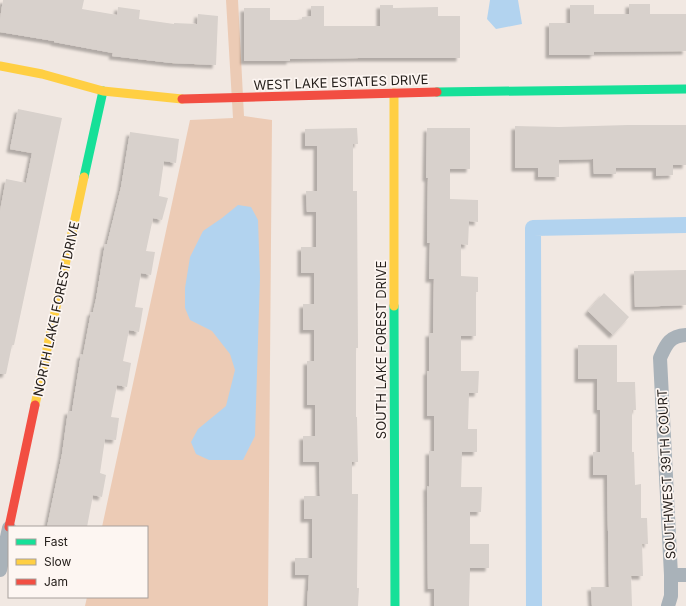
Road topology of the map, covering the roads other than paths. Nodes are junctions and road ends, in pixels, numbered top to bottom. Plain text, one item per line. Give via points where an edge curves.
1 (0, 66) edge
2 (686, 89) edge
3 (104, 90) junction
4 (394, 93) junction
5 (686, 335) edge
6 (9, 526) edge
7 (8, 533) edge
8 (0, 570) edge
9 (671, 575) junction
10 (686, 575) edge
11 (395, 606) edge
12 (668, 606) edge

1 - 3 street, WEST LAKE ESTATES DRIVE
2 - 4 street, WEST LAKE ESTATES DRIVE
3 - 4 street, WEST LAKE ESTATES DRIVE via 183,99
3 - 6 street, NORTH LAKE FOREST DRIVE
4 - 11 street, SOUTH LAKE FOREST DRIVE
5 - 9 street, SOUTHWEST 39TH COURT via 680,335 667,343 660,358
7 - 8 street, NORTH LAKE FOREST DRIVE
9 - 10 street
9 - 12 street, SOUTHWEST 39TH COURT via 671,596

